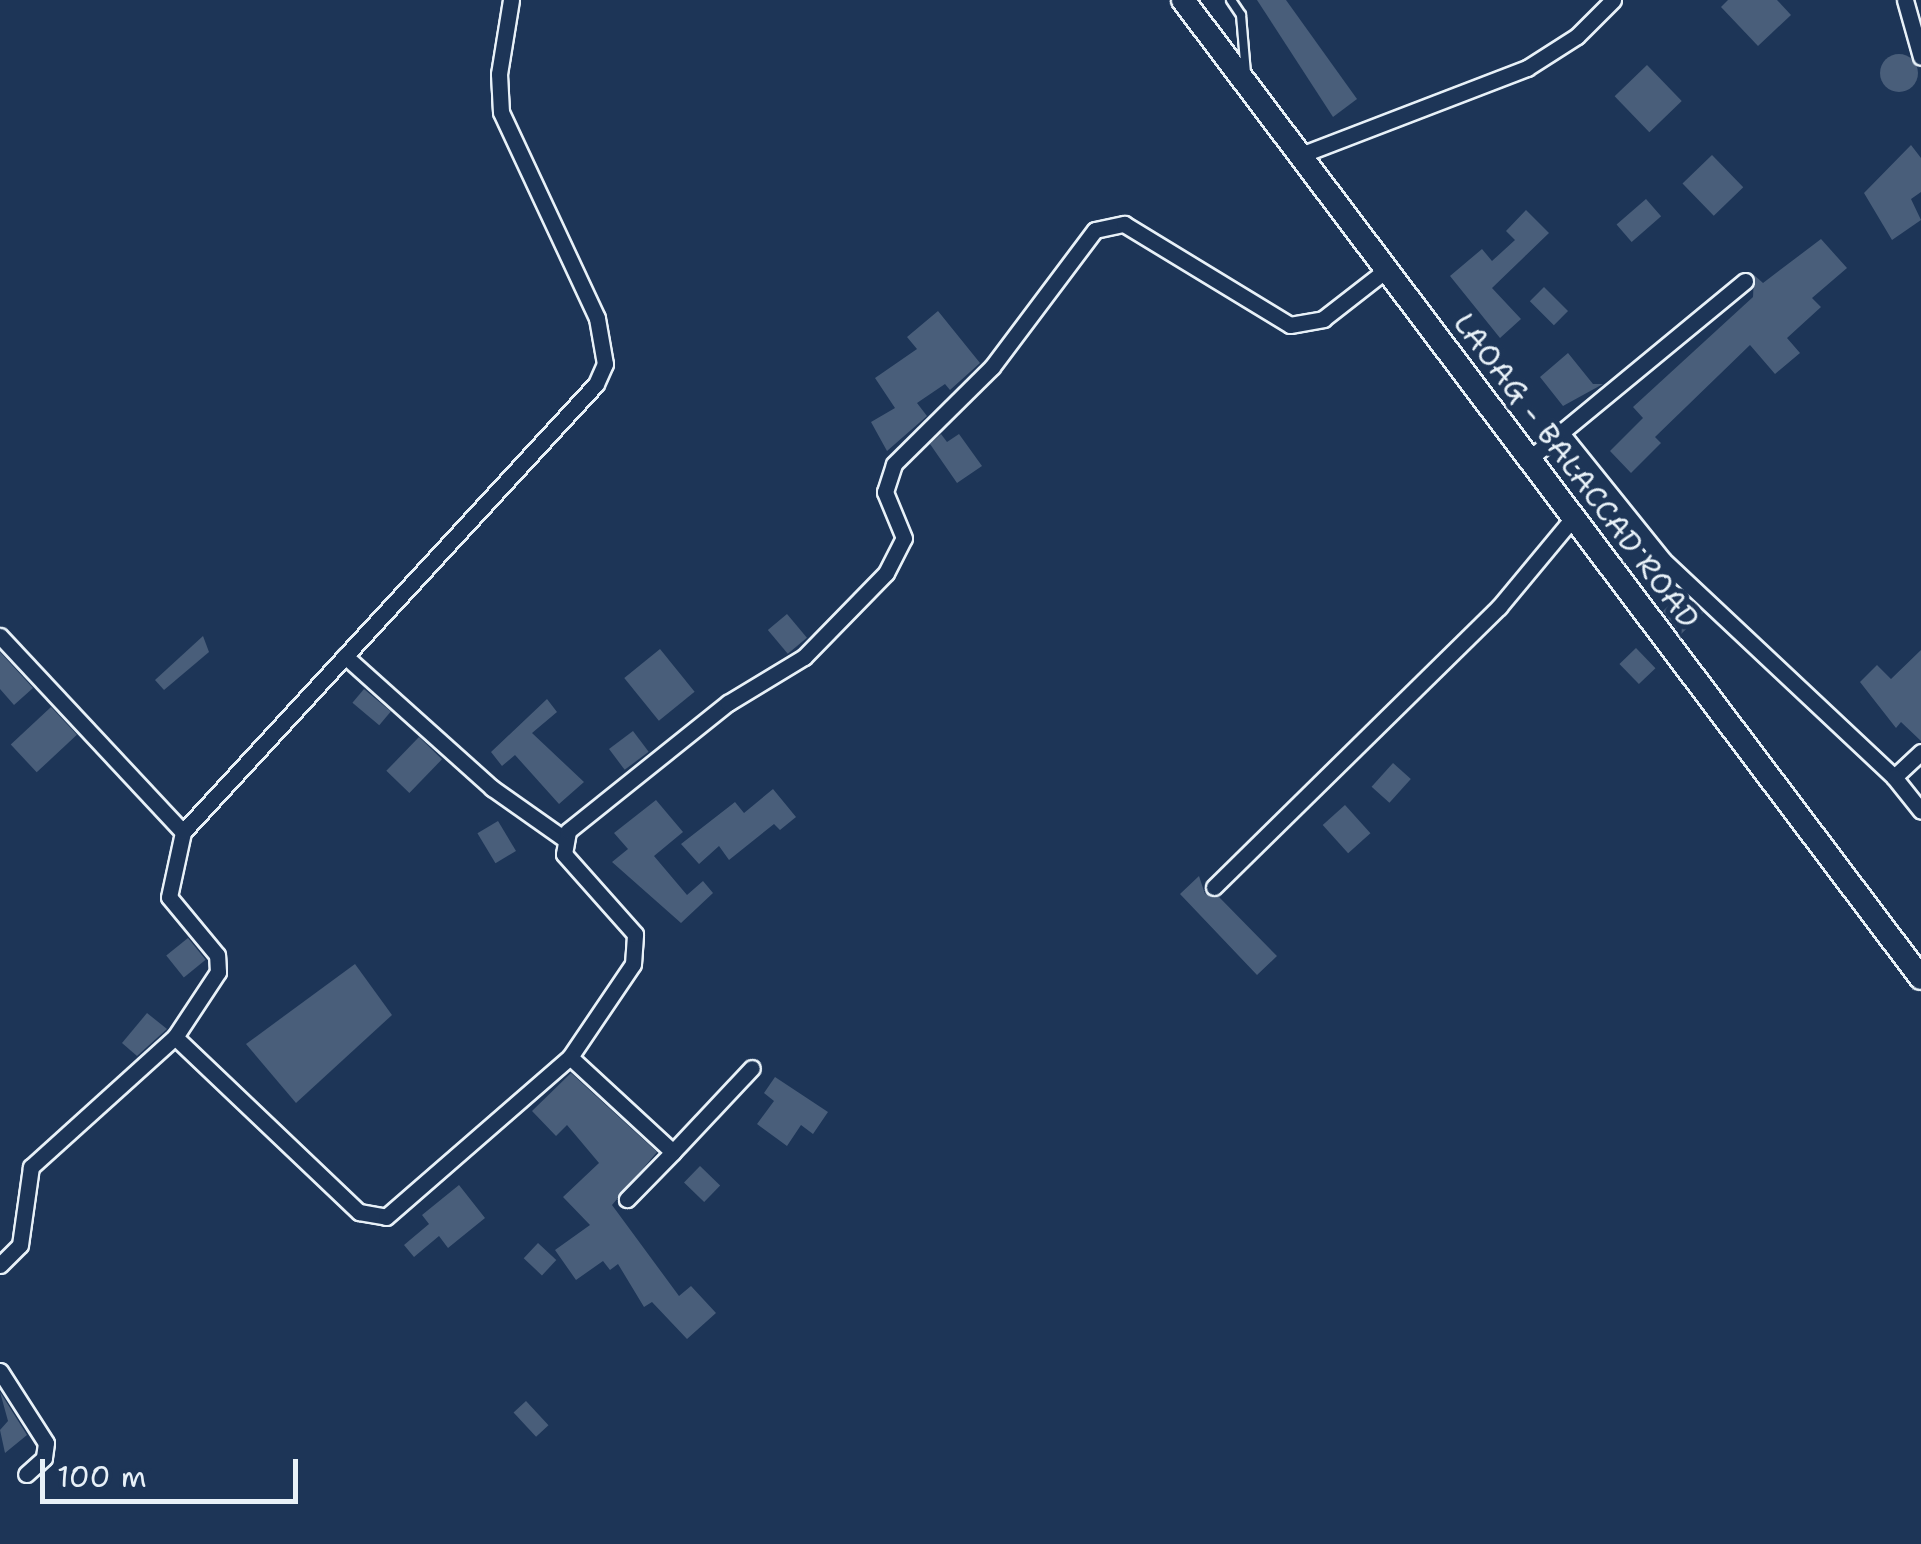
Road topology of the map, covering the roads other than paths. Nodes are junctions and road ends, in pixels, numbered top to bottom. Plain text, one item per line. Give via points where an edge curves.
1 (511, 0) edge
2 (1182, 0) edge
3 (1231, 0) edge
4 (1612, 0) edge
5 (1913, 6) edge
6 (1921, 56) edge
7 (1246, 83) junction
8 (1303, 154) junction
9 (1386, 270) junction
10 (1745, 281) dead end
11 (1561, 433) junction
12 (1529, 459) junction
13 (1573, 518) junction
14 (0, 636) edge
15 (345, 656) junction
16 (1921, 752) edge
17 (1894, 777) junction
18 (1921, 811) edge
19 (183, 832) junction
20 (563, 838) junction
21 (1214, 887) dead end
22 (1921, 978) edge
23 (175, 1037) junction
24 (570, 1058) junction
25 (752, 1068) dead end
26 (673, 1152) junction
27 (627, 1199) dead end
28 (0, 1265) edge
29 (0, 1371) edge
30 (26, 1474) dead end

1 - 15 street via 499,74 502,112 597,318 605,364 596,384
2 - 7 main road, LAOAG - BALACCAD ROAD
3 - 7 lane via 1243,28
4 - 8 street via 1577,36 1527,68
5 - 6 street
7 - 8 main road, LAOAG - BALACCAD ROAD
8 - 9 main road, LAOAG - BALACCAD ROAD
9 - 12 main road, LAOAG - BALACCAD ROAD
9 - 20 street via 1323,319 1290,325 1124,224 1095,230 992,367 894,464 885,492 904,538 886,574 804,657 728,703
10 - 11 street
11 - 12 street
11 - 17 street via 1662,560
12 - 13 main road, LAOAG - BALACCAD ROAD
13 - 21 street via 1499,607
13 - 22 main road, LAOAG - BALACCAD ROAD
14 - 19 street
15 - 19 street
15 - 20 street via 492,788
16 - 17 street
17 - 18 street
19 - 23 street via 169,897 220,965
20 - 24 street via 564,854 635,934 638,948
23 - 24 street via 374,1220 403,1205
23 - 28 street via 31,1167 20,1245
24 - 26 street
25 - 26 street
26 - 27 street
29 - 30 street via 46,1442 44,1458

